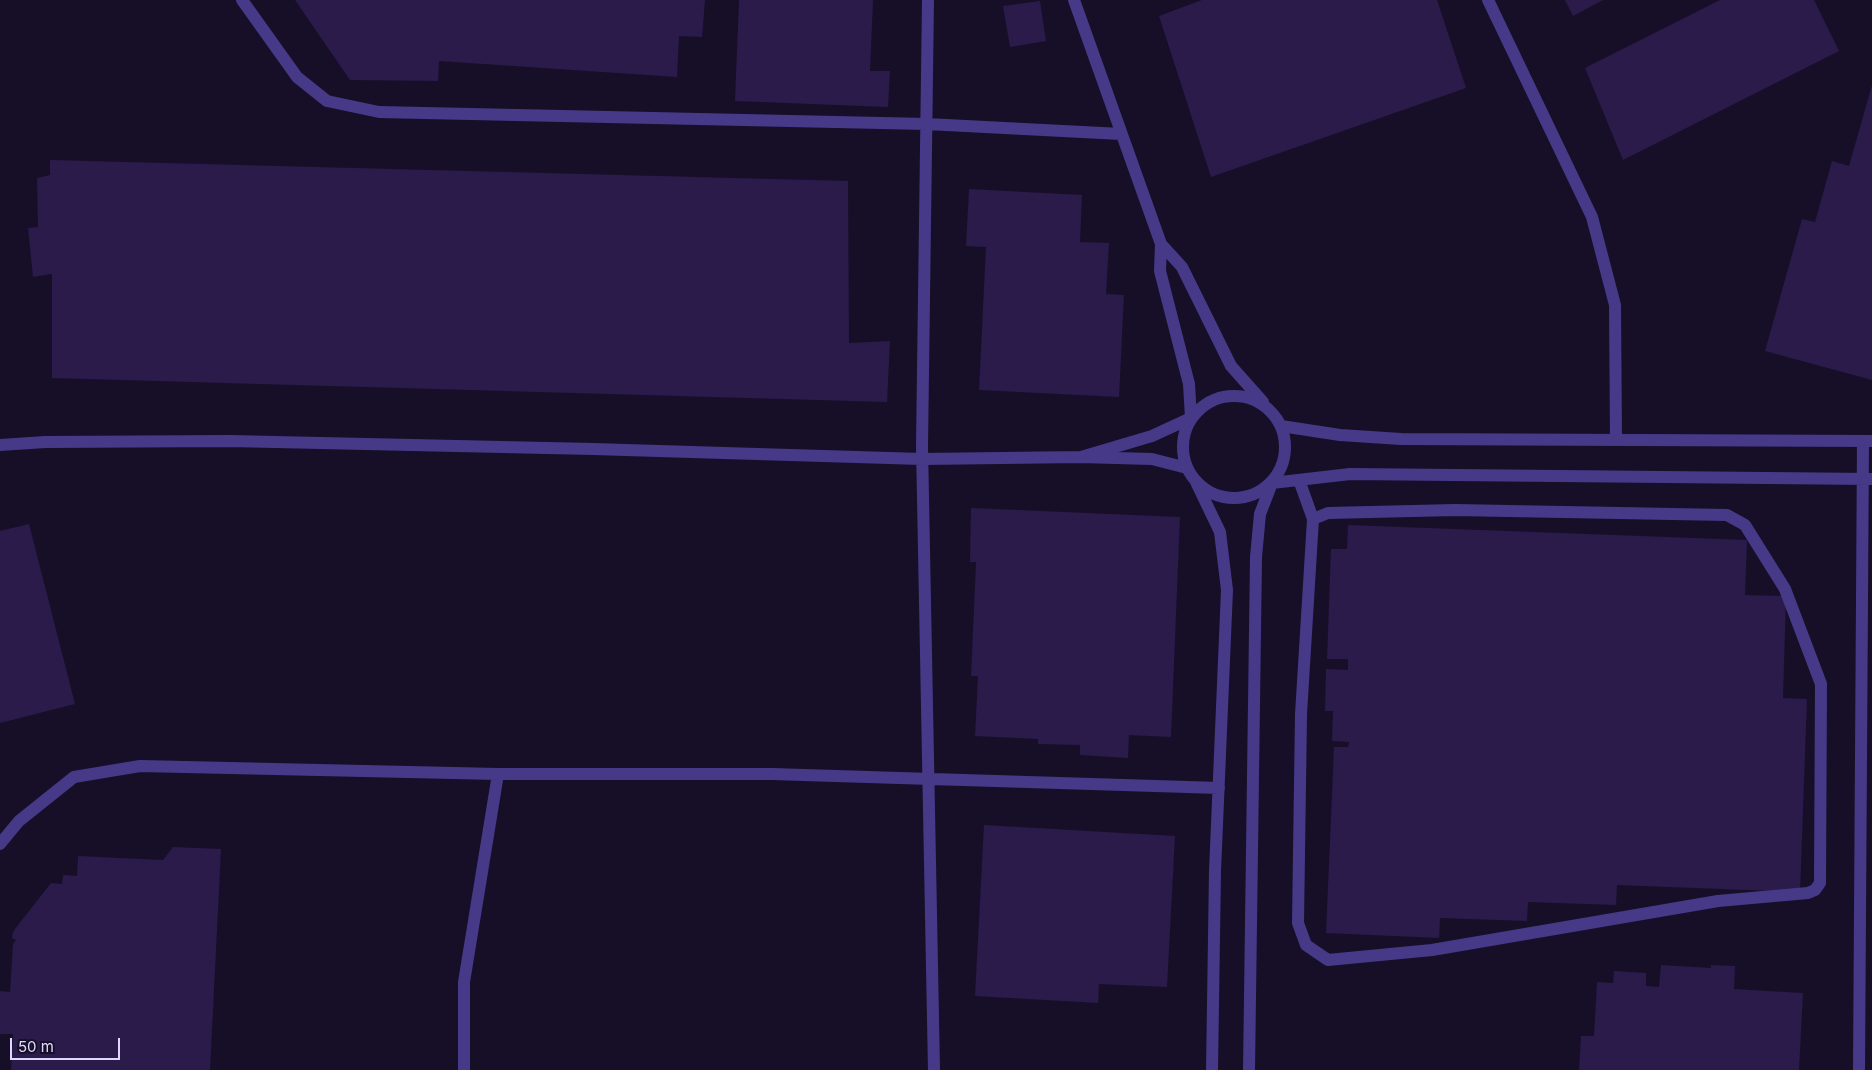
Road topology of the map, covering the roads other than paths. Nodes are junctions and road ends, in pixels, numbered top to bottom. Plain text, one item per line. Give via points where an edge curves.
1 (242, 0) edge
2 (928, 0) edge
3 (1074, 0) edge
4 (1488, 0) edge
5 (927, 124) junction
6 (1121, 134) junction
7 (1161, 244) junction
8 (1267, 407) junction
9 (1191, 418) junction
10 (1281, 426) junction
11 (1616, 440) junction
12 (1868, 441) edge
13 (0, 445) edge
14 (1081, 458) junction
15 (922, 459) junction
16 (1186, 468) junction
17 (1868, 479) edge
18 (1299, 480) junction
19 (1196, 482) junction
20 (1272, 483) junction
21 (1313, 519) junction
22 (498, 774) junction
23 (927, 779) junction
24 (1219, 788) junction
25 (0, 844) edge
26 (464, 1070) edge
27 (934, 1070) edge
28 (1212, 1070) edge
29 (1249, 1070) edge
30 (1859, 1070) edge

1 - 5 street via 297,77 327,101 379,112
2 - 5 street
3 - 6 street
4 - 11 street via 1592,217 1615,305
5 - 6 street
5 - 15 street
6 - 7 street
7 - 8 street via 1182,266 1231,366
7 - 9 street via 1160,271 1189,384
8 - 9 street via 1252,399 1218,398
8 - 10 street
9 - 14 street via 1152,436
9 - 16 street via 1184,434 1182,451
10 - 11 street via 1401,440
10 - 20 street via 1286,452 1282,469
11 - 12 street
12 - 17 street
13 - 15 street via 230,441
14 - 15 street
14 - 16 street via 1152,459
15 - 23 street
16 - 19 street
17 - 18 street via 1350,474
17 - 30 street
18 - 20 street
18 - 21 street
19 - 20 street via 1209,493 1225,498 1259,493
19 - 24 street via 1220,532 1227,590
20 - 29 street via 1260,514 1256,558
21 - 21 street via 1301,714 1298,923 1306,945 1328,960 1432,950 1718,901 1815,890 1820,883 1821,684 1785,589 1745,525 1728,515 1455,510 1328,513
22 - 23 street via 772,774
22 - 25 street via 140,766 74,777 19,821
22 - 26 street via 464,982
23 - 24 street
23 - 27 street
24 - 28 street

